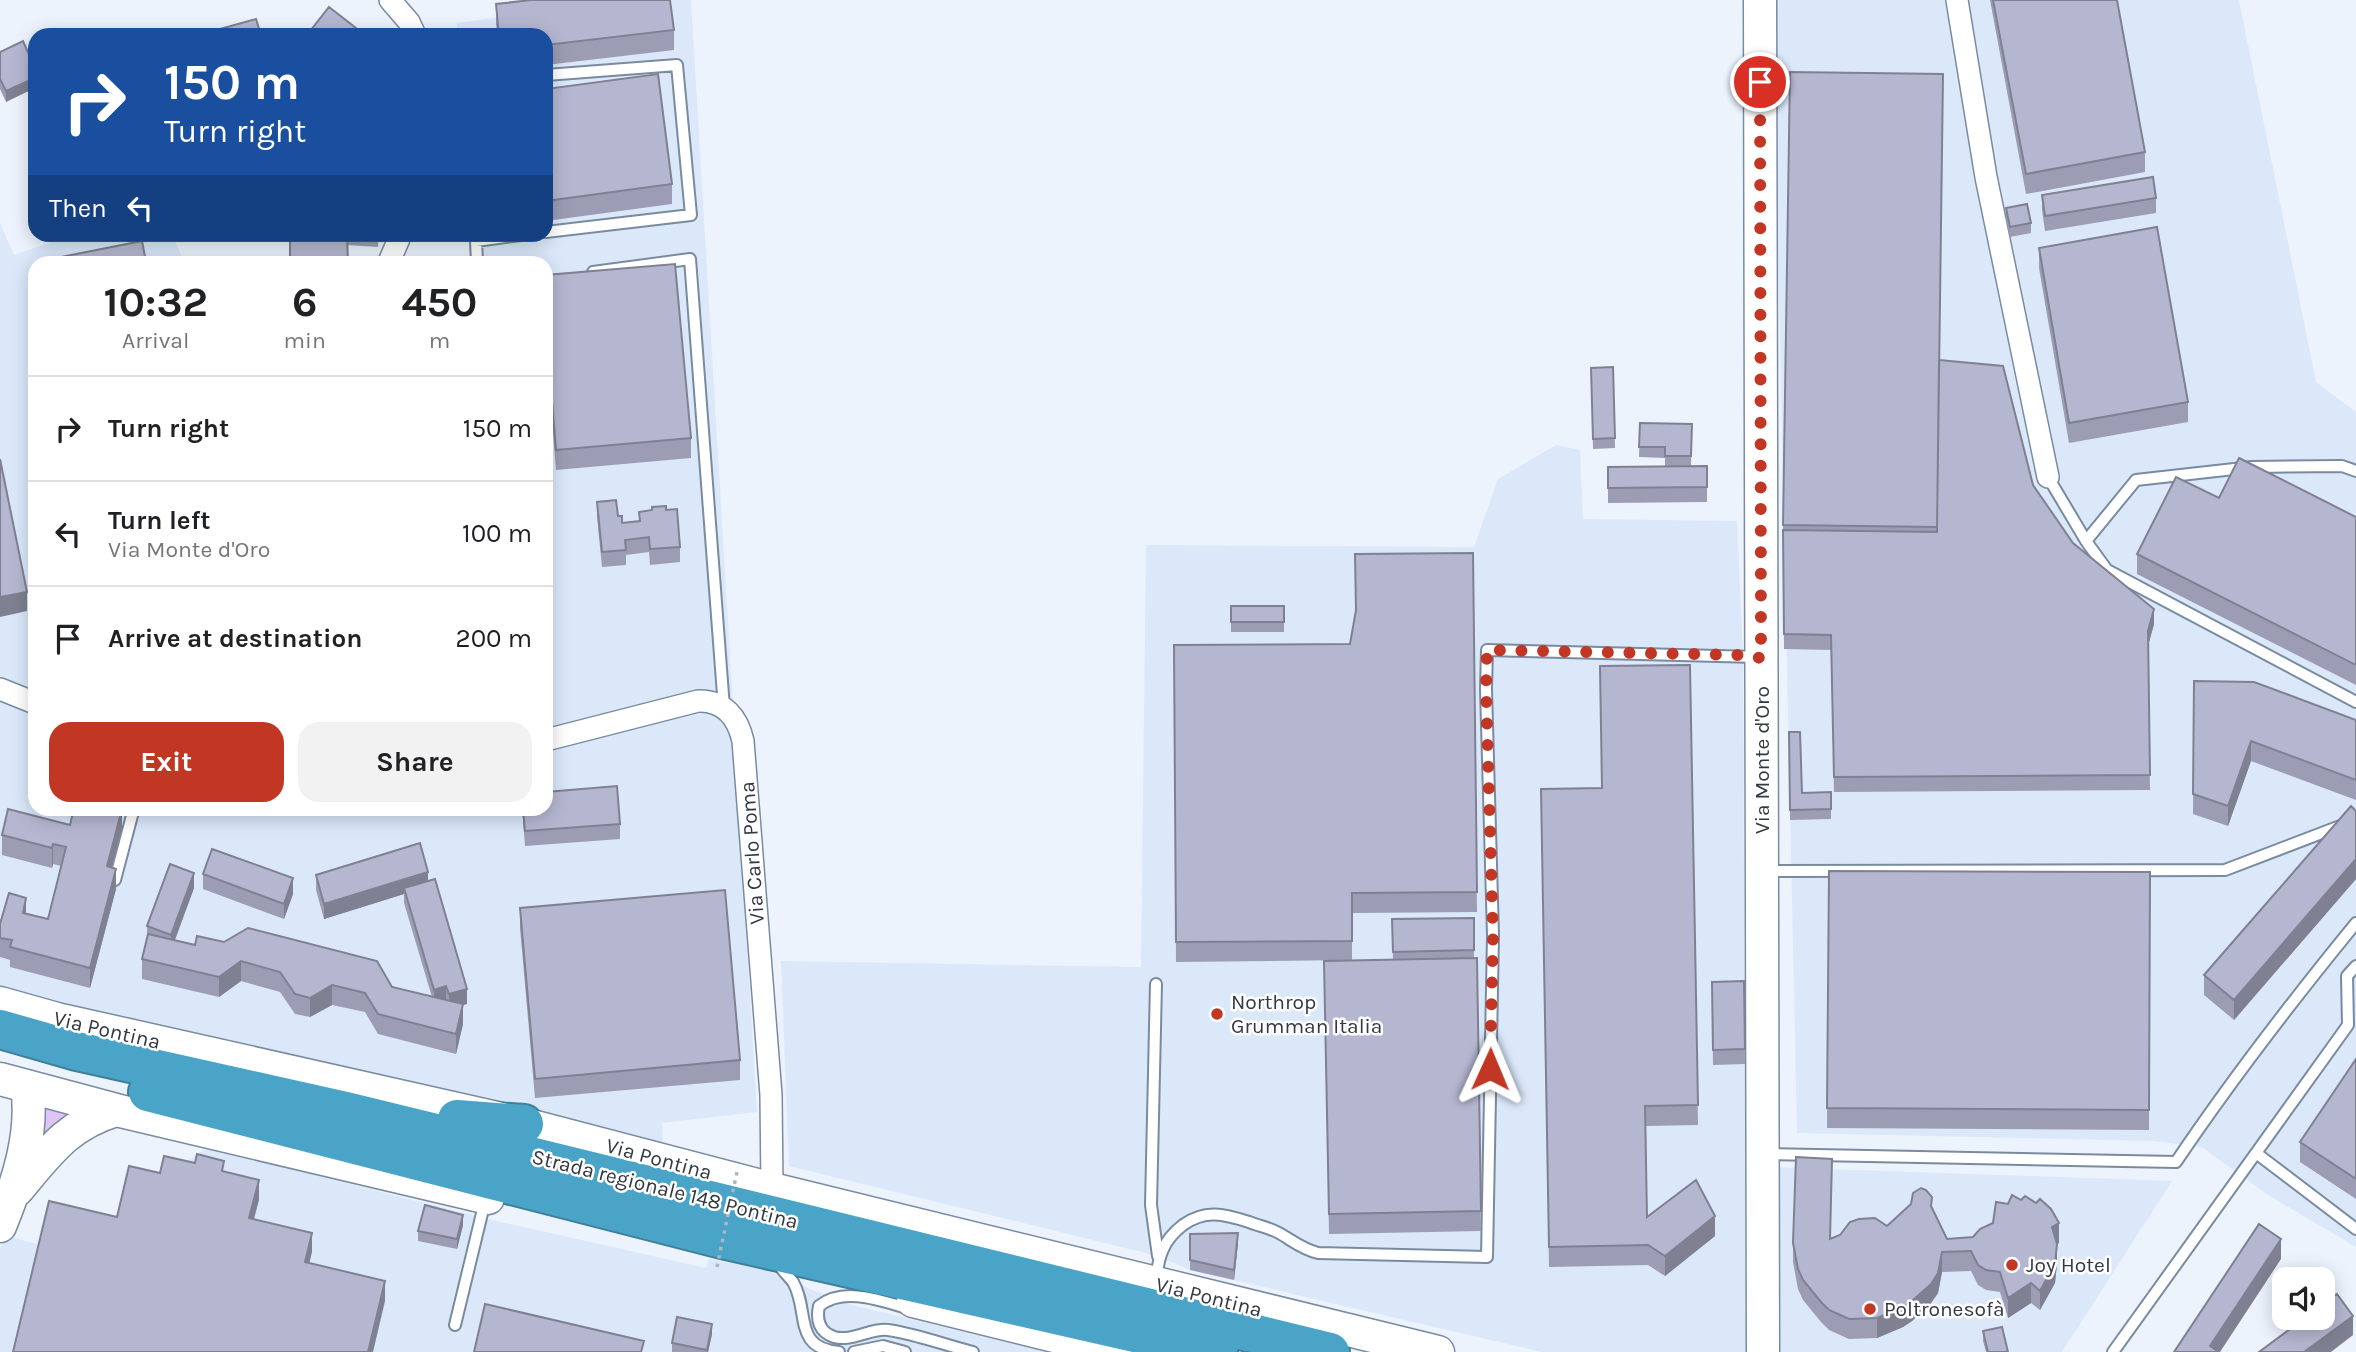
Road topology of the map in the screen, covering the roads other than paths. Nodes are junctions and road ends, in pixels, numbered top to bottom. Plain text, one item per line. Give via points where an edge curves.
1 (390, 0) edge
2 (1760, 0) edge
3 (1957, 0) edge
4 (412, 28) edge
5 (553, 74) edge
6 (553, 231) edge
7 (575, 274) edge
8 (2356, 471) edge
9 (2048, 477) joint
10 (2086, 541) junction
11 (1761, 658) junction
12 (0, 689) edge
13 (28, 700) edge
14 (2356, 702) edge
15 (724, 708) junction
16 (553, 738) edge
17 (132, 816) edge
18 (2356, 820) edge
19 (1762, 871) junction
20 (115, 880) edge
21 (2356, 923) edge
22 (2356, 966) edge
23 (1156, 984) dead end
24 (0, 1003) edge
25 (0, 1030) edge
26 (0, 1054) edge
27 (13, 1083) edge
28 (116, 1110) junction
29 (346, 1111) junction
30 (524, 1124) junction
31 (2256, 1153) junction
32 (1763, 1154) junction
33 (772, 1189) junction
34 (12, 1196) junction
35 (486, 1198) junction
36 (0, 1226) edge
37 (2356, 1229) edge
38 (782, 1269) junction
39 (1157, 1270) junction
40 (959, 1313) junction
41 (455, 1325) dead end
42 (839, 1352) edge
43 (854, 1352) edge
44 (905, 1352) edge
45 (973, 1352) edge
46 (1119, 1352) edge
47 (1218, 1352) edge
48 (1330, 1352) edge
49 (1438, 1352) edge
50 (1763, 1352) edge
51 (2113, 1352) edge

1 - 4 street
2 - 11 street, Via Monte d'Oro
3 - 9 street via 1986,177
5 - 6 lane via 677,65 691,215
7 - 15 lane via 690,259
8 - 10 lane via 2342,466 2252,467 2136,480
9 - 10 lane
10 - 14 lane via 2107,570
11 - 19 street, Via Monte d'Oro
11 - 39 lane via 1487,650 1493,935 1487,1256 1318,1253 1268,1229 1212,1213 1193,1218 1178,1229
12 - 13 street
15 - 16 street via 691,702
15 - 33 street, Via Carlo Poma via 737,723 743,741 771,1096
17 - 20 lane
18 - 19 lane via 2225,870
19 - 32 street, Via Monte d'Oro
21 - 32 lane via 2279,1018 2176,1162
22 - 31 lane via 2347,976 2348,1025
23 - 39 lane via 1151,1205
24 - 30 street, Via Pontina
25 - 29 highway, Strada regionale 148 Pontina
26 - 47 highway, Strada regionale 148 Pontina via 722,1239
27 - 28 street
27 - 34 street via 30,1109
28 - 34 street via 91,1118 67,1134
28 - 35 street
29 - 30 highway
29 - 48 highway, Strada regionale 148 Pontina
30 - 33 street, Via Pontina
31 - 37 lane
31 - 51 lane
32 - 50 street, Via Monte d'Oro
33 - 39 street, Via Pontina
34 - 36 street
35 - 38 street
35 - 41 lane
38 - 40 street
38 - 42 lane via 793,1283 813,1343
39 - 49 street, Via Pontina
40 - 45 lane via 925,1313 844,1295 826,1300 817,1314 823,1331 835,1337 887,1330
40 - 46 street
43 - 44 lane via 883,1346

